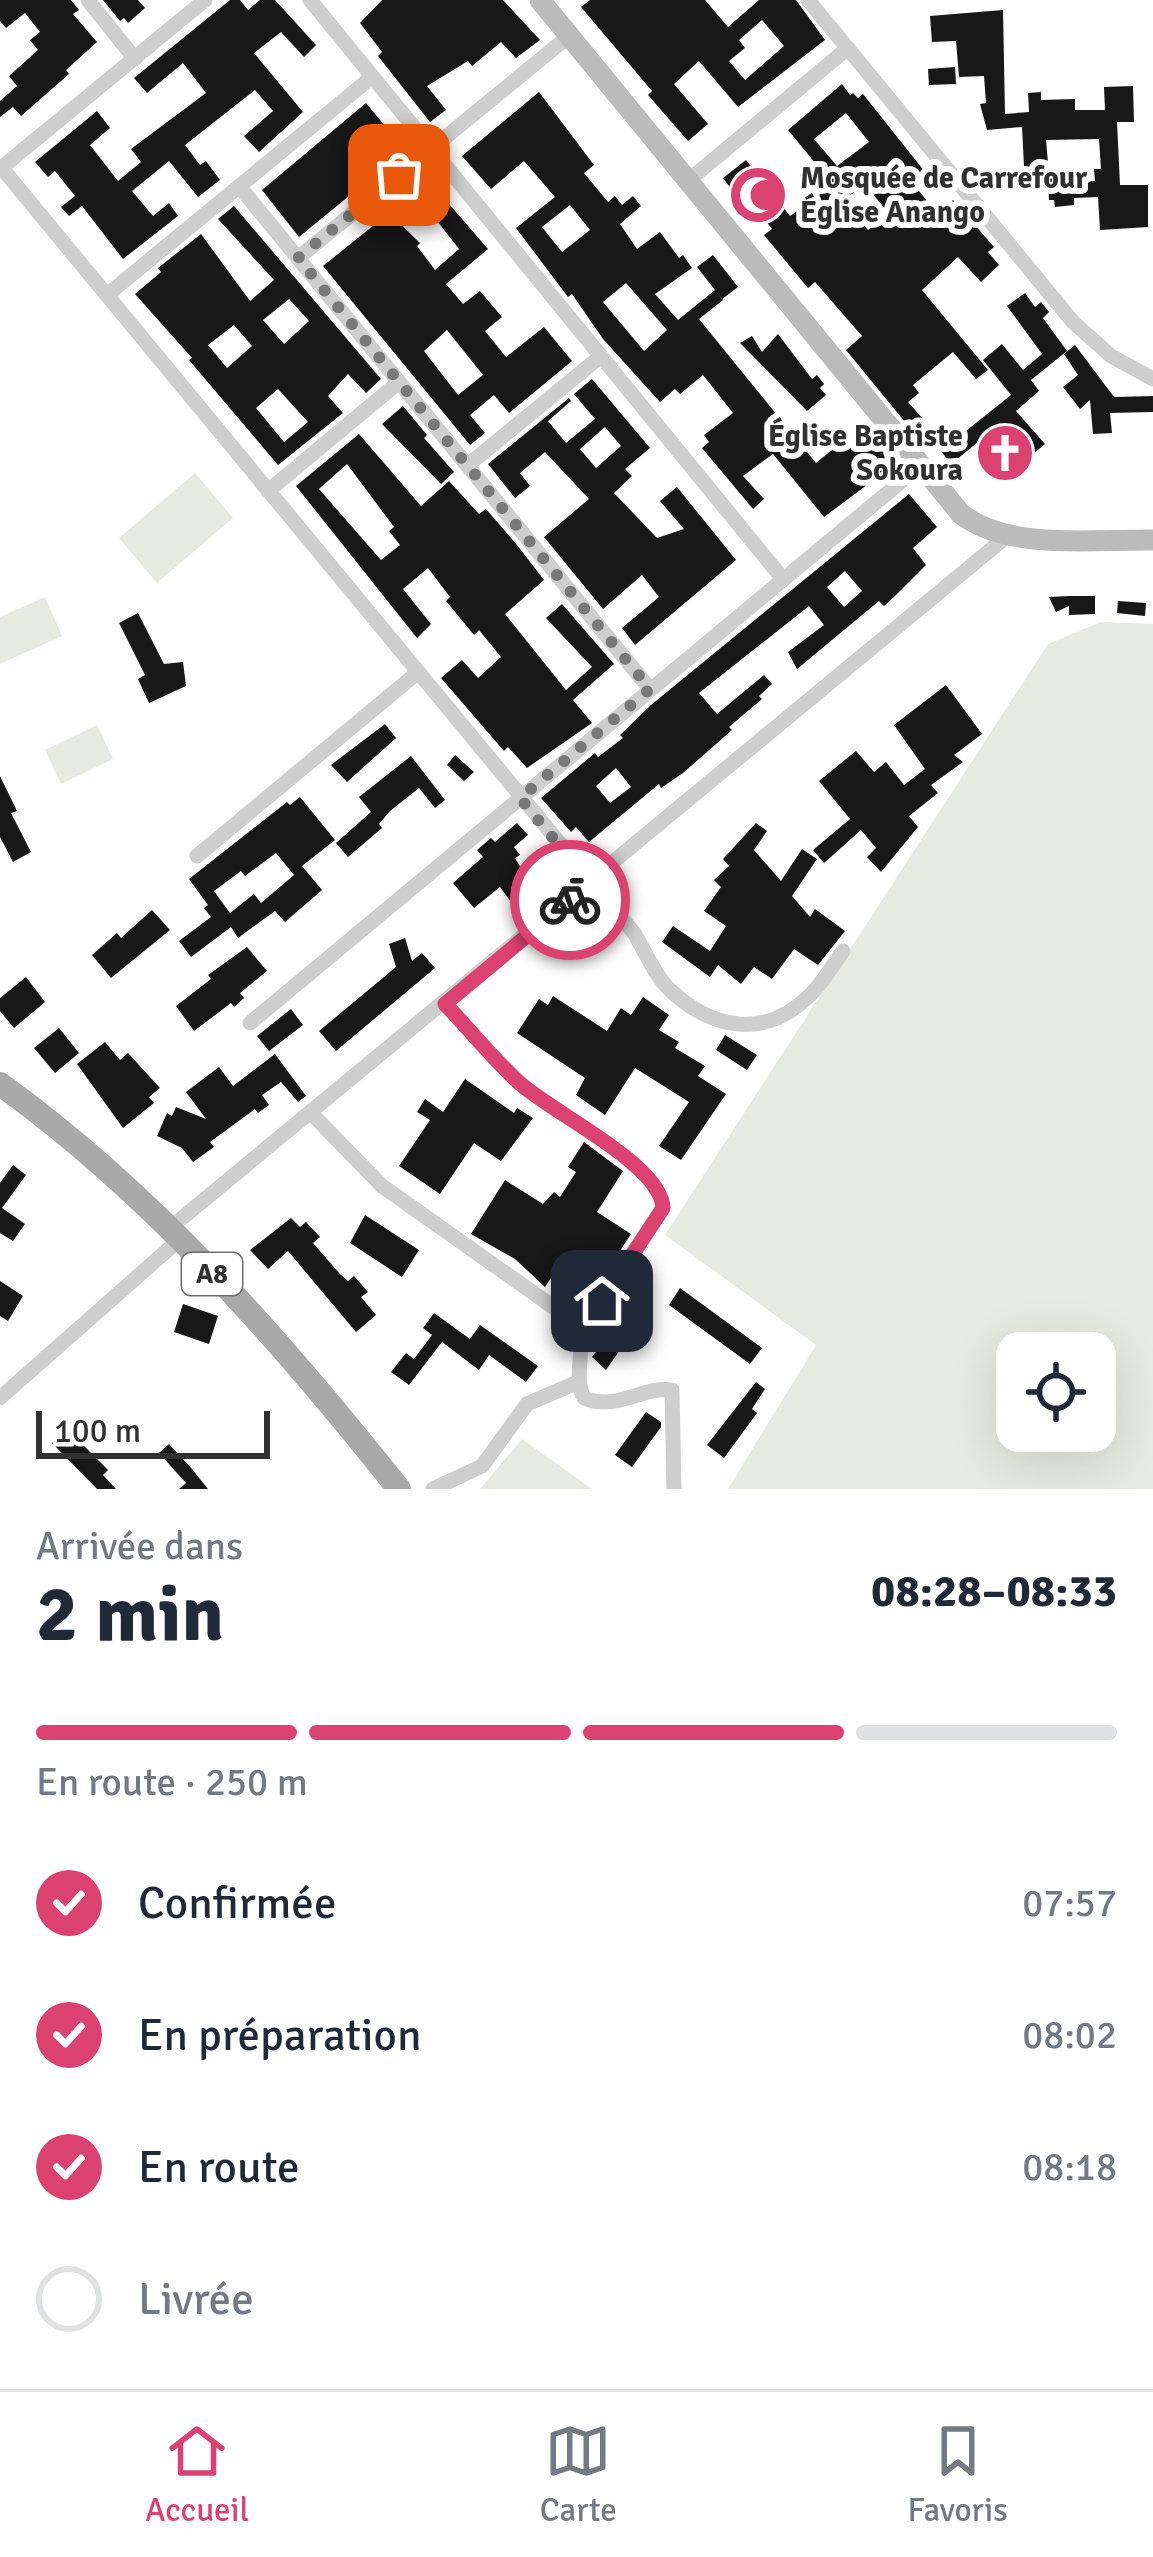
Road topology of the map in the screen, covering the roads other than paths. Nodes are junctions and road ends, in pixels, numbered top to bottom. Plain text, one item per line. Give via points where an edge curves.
1 (88, 0) edge
2 (205, 0) edge
3 (310, 0) edge
4 (540, 0) edge
5 (808, 0) edge
6 (569, 36) junction
7 (848, 48) junction
8 (135, 59) junction
9 (372, 77) junction
10 (431, 148) junction
11 (1, 168) edge
12 (689, 180) junction
13 (239, 186) junction
14 (298, 258) junction
15 (107, 296) junction
16 (601, 356) junction
17 (1153, 379) edge
18 (398, 382) junction
19 (468, 465) junction
20 (921, 465) junction
21 (268, 491) junction
22 (1006, 537) junction
23 (1153, 540) edge
24 (783, 579) junction
25 (417, 673) junction
26 (650, 689) junction
27 (520, 798) junction
28 (197, 856) dead end
29 (591, 884) junction
30 (843, 951) dead end
31 (445, 1004) junction
32 (250, 1023) dead end
33 (0, 1084) edge
34 (312, 1114) junction
35 (175, 1234) junction
36 (581, 1332) junction
37 (578, 1382) junction
38 (0, 1398) edge
39 (399, 1489) edge
40 (433, 1489) edge
41 (674, 1489) edge

1 - 8 street
2 - 8 street
3 - 9 street
4 - 6 street
5 - 7 street
6 - 10 street
6 - 12 street
7 - 12 street
7 - 17 street via 1073,322
8 - 11 street
9 - 10 street
9 - 13 street
10 - 14 street
10 - 16 street
11 - 15 street
12 - 20 street
13 - 14 street
13 - 15 street
14 - 18 street
15 - 21 street
16 - 19 street
16 - 24 street
18 - 19 street
18 - 21 street
19 - 26 street
20 - 22 street via 961,514
20 - 24 street
21 - 25 street
22 - 23 street
22 - 29 street
24 - 26 street
25 - 27 street
25 - 28 street
26 - 27 street
27 - 29 street
27 - 32 street
29 - 30 street via 669,989 725,1025 788,1012 811,996
29 - 31 street
31 - 34 street
31 - 36 street via 516,1080 641,1170 663,1199
33 - 35 main road, A8
34 - 35 street
34 - 36 street via 382,1186
35 - 38 street
35 - 39 main road, A8
36 - 37 street
37 - 40 street via 527,1404 482,1466
37 - 41 street via 592,1402 672,1390

